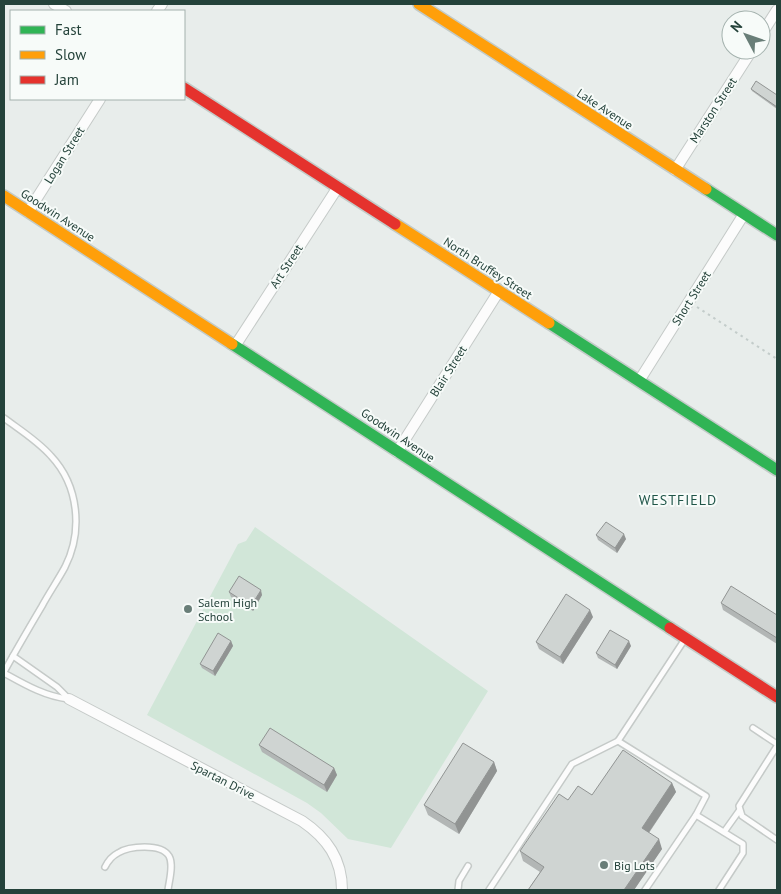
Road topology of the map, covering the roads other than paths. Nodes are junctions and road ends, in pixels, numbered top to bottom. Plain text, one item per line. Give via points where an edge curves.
1 (419, 4) edge
2 (746, 60) edge
3 (185, 89) edge
4 (99, 100) edge
5 (675, 170) junction
6 (338, 187) junction
7 (4, 196) edge
8 (28, 212) junction
9 (744, 214) junction
10 (777, 236) edge
11 (498, 291) junction
12 (235, 346) junction
13 (639, 382) junction
14 (4, 418) edge
15 (397, 452) junction
16 (777, 470) edge
17 (686, 638) junction
18 (13, 656) junction
19 (4, 673) edge
20 (777, 697) edge
21 (69, 699) junction
22 (753, 728) dead end
23 (618, 741) junction
24 (777, 745) edge
25 (739, 811) junction
26 (696, 815) junction
27 (724, 832) junction
28 (777, 840) edge
29 (468, 866) dead end
30 (105, 867) dead end
31 (168, 890) edge
32 (342, 890) edge
33 (458, 890) edge
34 (489, 890) edge
35 (645, 890) edge
36 (720, 890) edge

1 - 5 street, Lake Avenue
2 - 5 street, Marston Street
3 - 6 street, North Bruffey Street
4 - 8 street, Logan Street
5 - 9 street, Lake Avenue
6 - 11 street, North Bruffey Street
6 - 12 street, Art Street
7 - 8 street, Goodwin Avenue
8 - 12 street, Goodwin Avenue
9 - 10 street, Lake Avenue
9 - 13 street, Short Street
11 - 13 street, North Bruffey Street
11 - 15 street, Blair Street
12 - 15 street, Goodwin Avenue
13 - 16 street, North Bruffey Street
14 - 18 lane via 40,445 62,470 70,486 76,512 73,546 65,566
15 - 17 street, Goodwin Avenue
17 - 20 street, Goodwin Avenue
17 - 23 lane
18 - 19 lane
18 - 21 lane
19 - 21 lane via 48,695
21 - 32 street, Spartan Drive via 302,820 326,840 334,853 340,868
22 - 24 lane
23 - 26 lane via 706,796
23 - 34 lane via 572,764
24 - 25 lane
25 - 27 lane
25 - 28 lane
26 - 27 lane
26 - 35 lane
27 - 36 lane via 743,844 743,852
29 - 33 lane via 458,882
30 - 31 lane via 110,859 125,850 158,848 168,855 171,862

